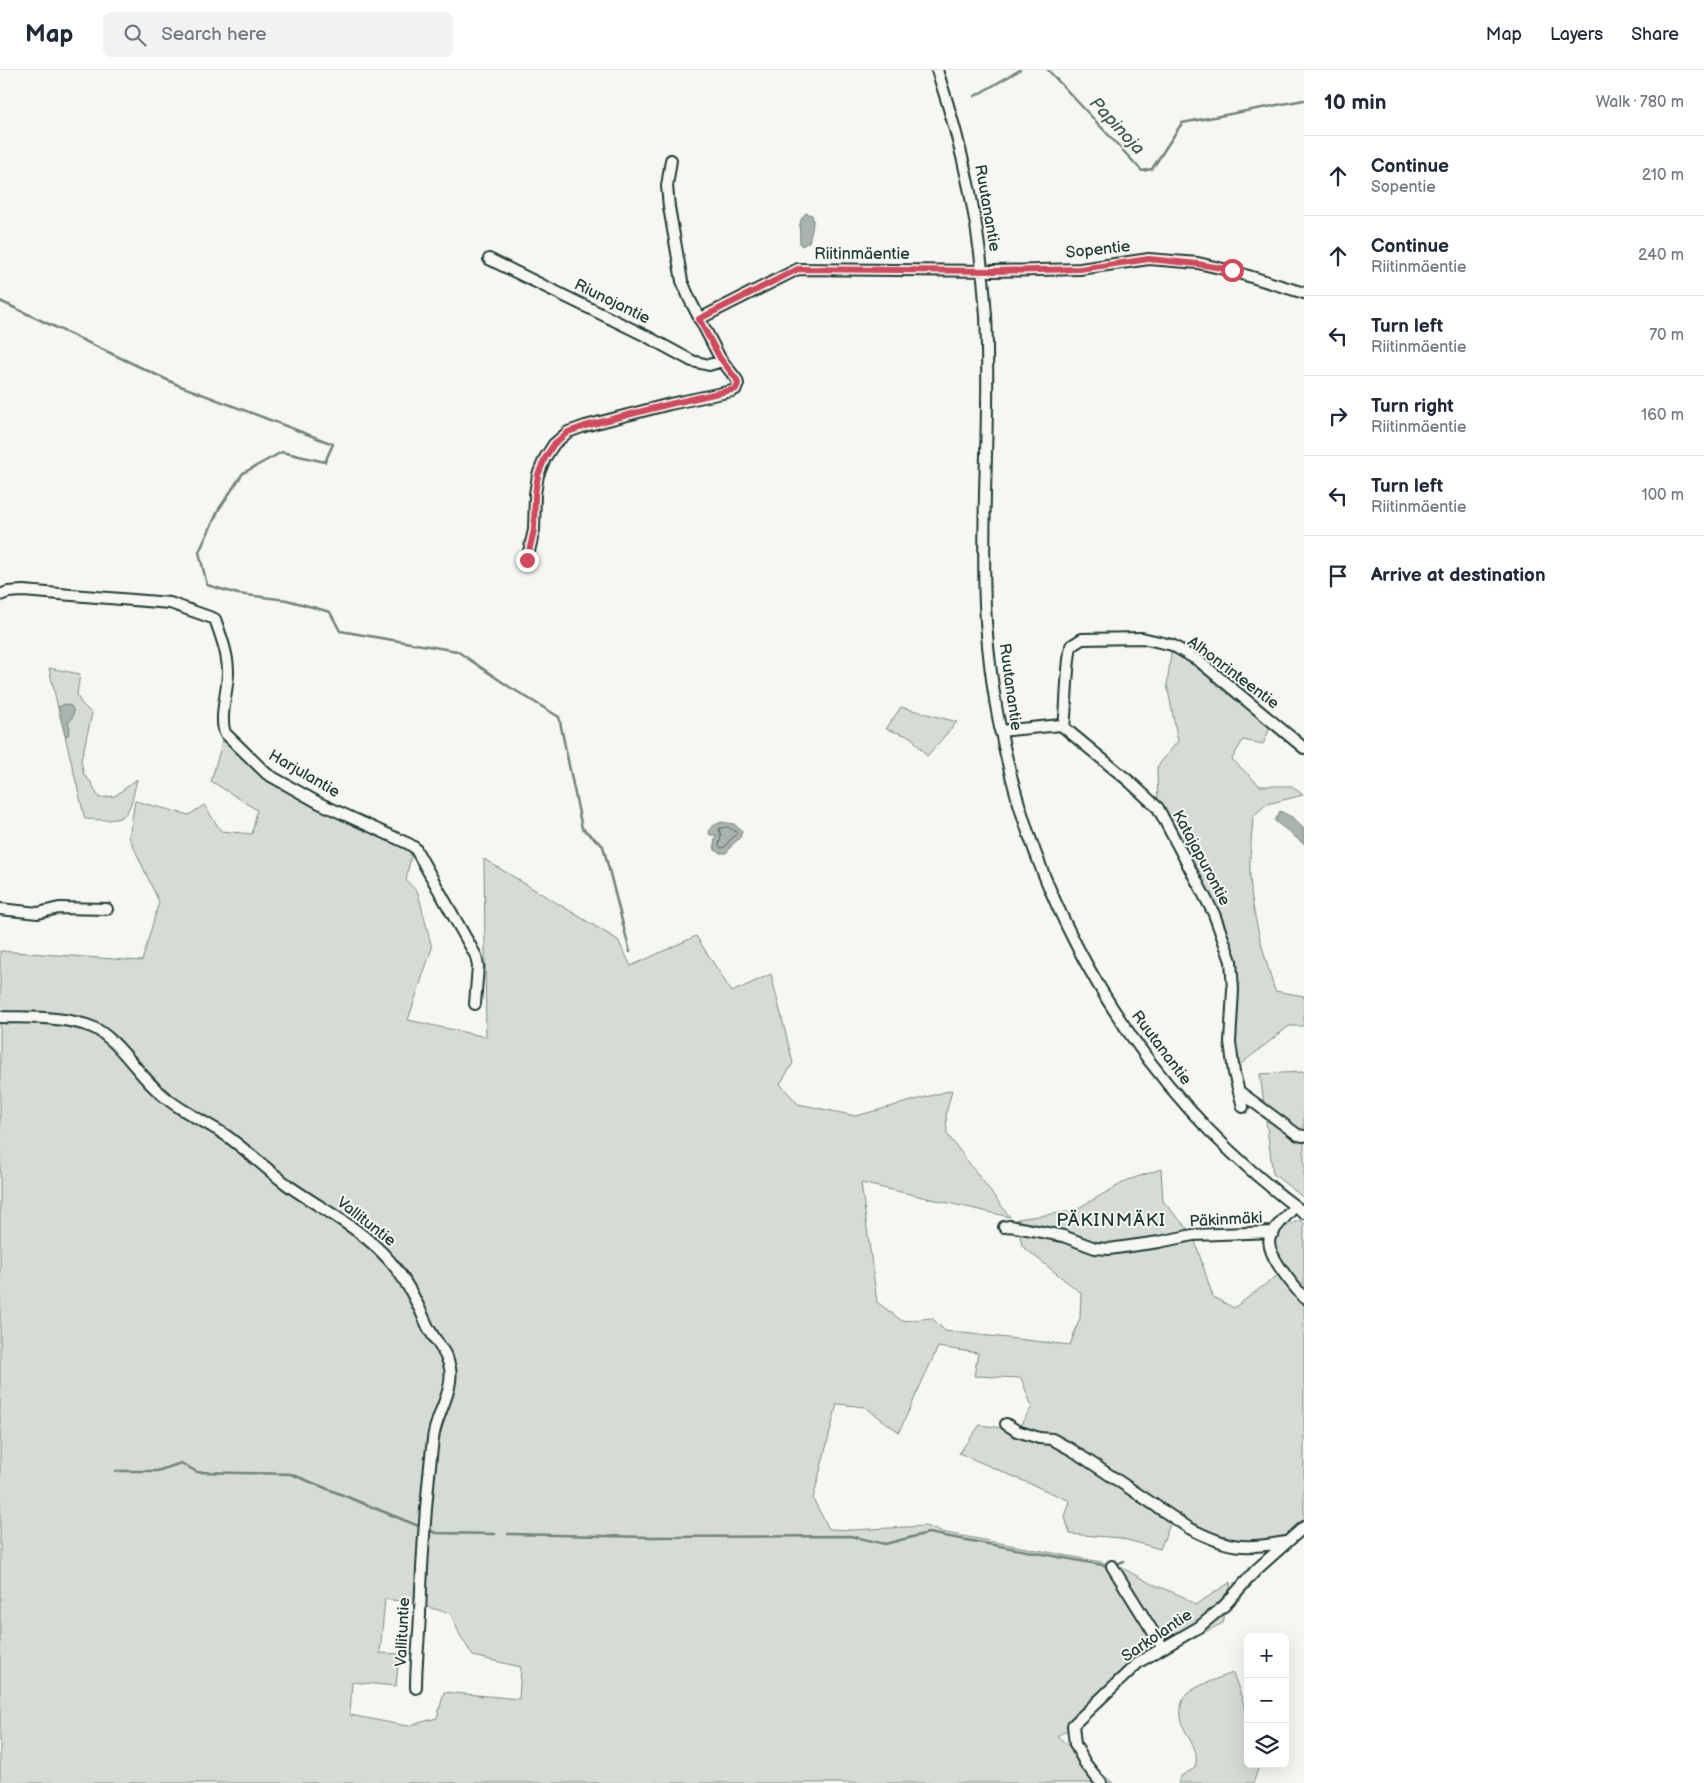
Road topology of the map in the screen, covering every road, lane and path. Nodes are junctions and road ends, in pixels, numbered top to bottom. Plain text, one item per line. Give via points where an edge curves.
1 (937, 70) edge
2 (671, 160) dead end
3 (489, 259) dead end
4 (982, 270) junction
5 (1304, 293) edge
6 (699, 319) junction
7 (722, 361) junction
8 (527, 560) dead end
9 (0, 595) edge
10 (1064, 728) junction
11 (1000, 731) junction
12 (1304, 748) edge
13 (0, 909) edge
14 (107, 909) dead end
15 (475, 1004) dead end
16 (0, 1017) edge
17 (1240, 1092) junction
18 (1243, 1107) dead end
19 (1304, 1136) edge
20 (1295, 1206) junction
21 (1304, 1213) edge
22 (1004, 1227) dead end
23 (1274, 1232) junction
24 (1304, 1298) edge
25 (1006, 1424) dead end
26 (1304, 1527) edge
27 (1287, 1542) junction
28 (1112, 1566) dead end
29 (1163, 1648) junction
30 (416, 1688) dead end
31 (1101, 1783) edge

1 - 4 street, Ruutanantie via 961,147 979,235
2 - 6 street via 669,207 679,265
3 - 7 street, Riunojantie via 692,361 709,365
4 - 5 street, Sopentie via 1080,269 1149,259 1179,261 1232,270
4 - 6 street, Riitinmäentie via 798,269
4 - 11 street, Ruutanantie via 986,316 985,603
6 - 7 street
7 - 8 street via 737,380 736,389 585,426 568,432 554,444 538,475 534,530
9 - 15 street, Harjulantie via 23,591 170,603 215,619 228,669 222,717 225,733 267,774 415,848 476,956
10 - 11 street via 1061,725
10 - 12 street, Alhonrinteentie via 1071,646 1082,639 1142,638 1172,645 1199,661
10 - 17 street, Katajapurontie via 1158,808 1214,914 1231,961 1230,1042
11 - 20 street, Ruutanantie via 1014,789 1045,879 1098,984 1125,1027 1182,1100 1249,1168
13 - 14 street via 38,913 59,908
16 - 30 street, Vallituntie via 65,1021 93,1028 125,1055 157,1091 224,1134 272,1174 367,1238 390,1260 408,1285 450,1369 449,1386 433,1436 424,1528
17 - 18 street, Katajapurontie
17 - 19 street via 1298,1135
20 - 21 street, Ruutanantie
20 - 23 street
22 - 23 street, Päkinmäki via 1063,1236 1095,1248 1110,1249 1193,1235
23 - 24 street via 1270,1248 1283,1272
25 - 27 street via 1072,1450 1189,1528 1222,1543 1260,1547
26 - 27 street, Sarkolantie
27 - 29 street, Sarkolantie via 1224,1606 1199,1627
28 - 29 street
29 - 31 street, Sarkolantie via 1139,1662 1073,1725 1075,1744

